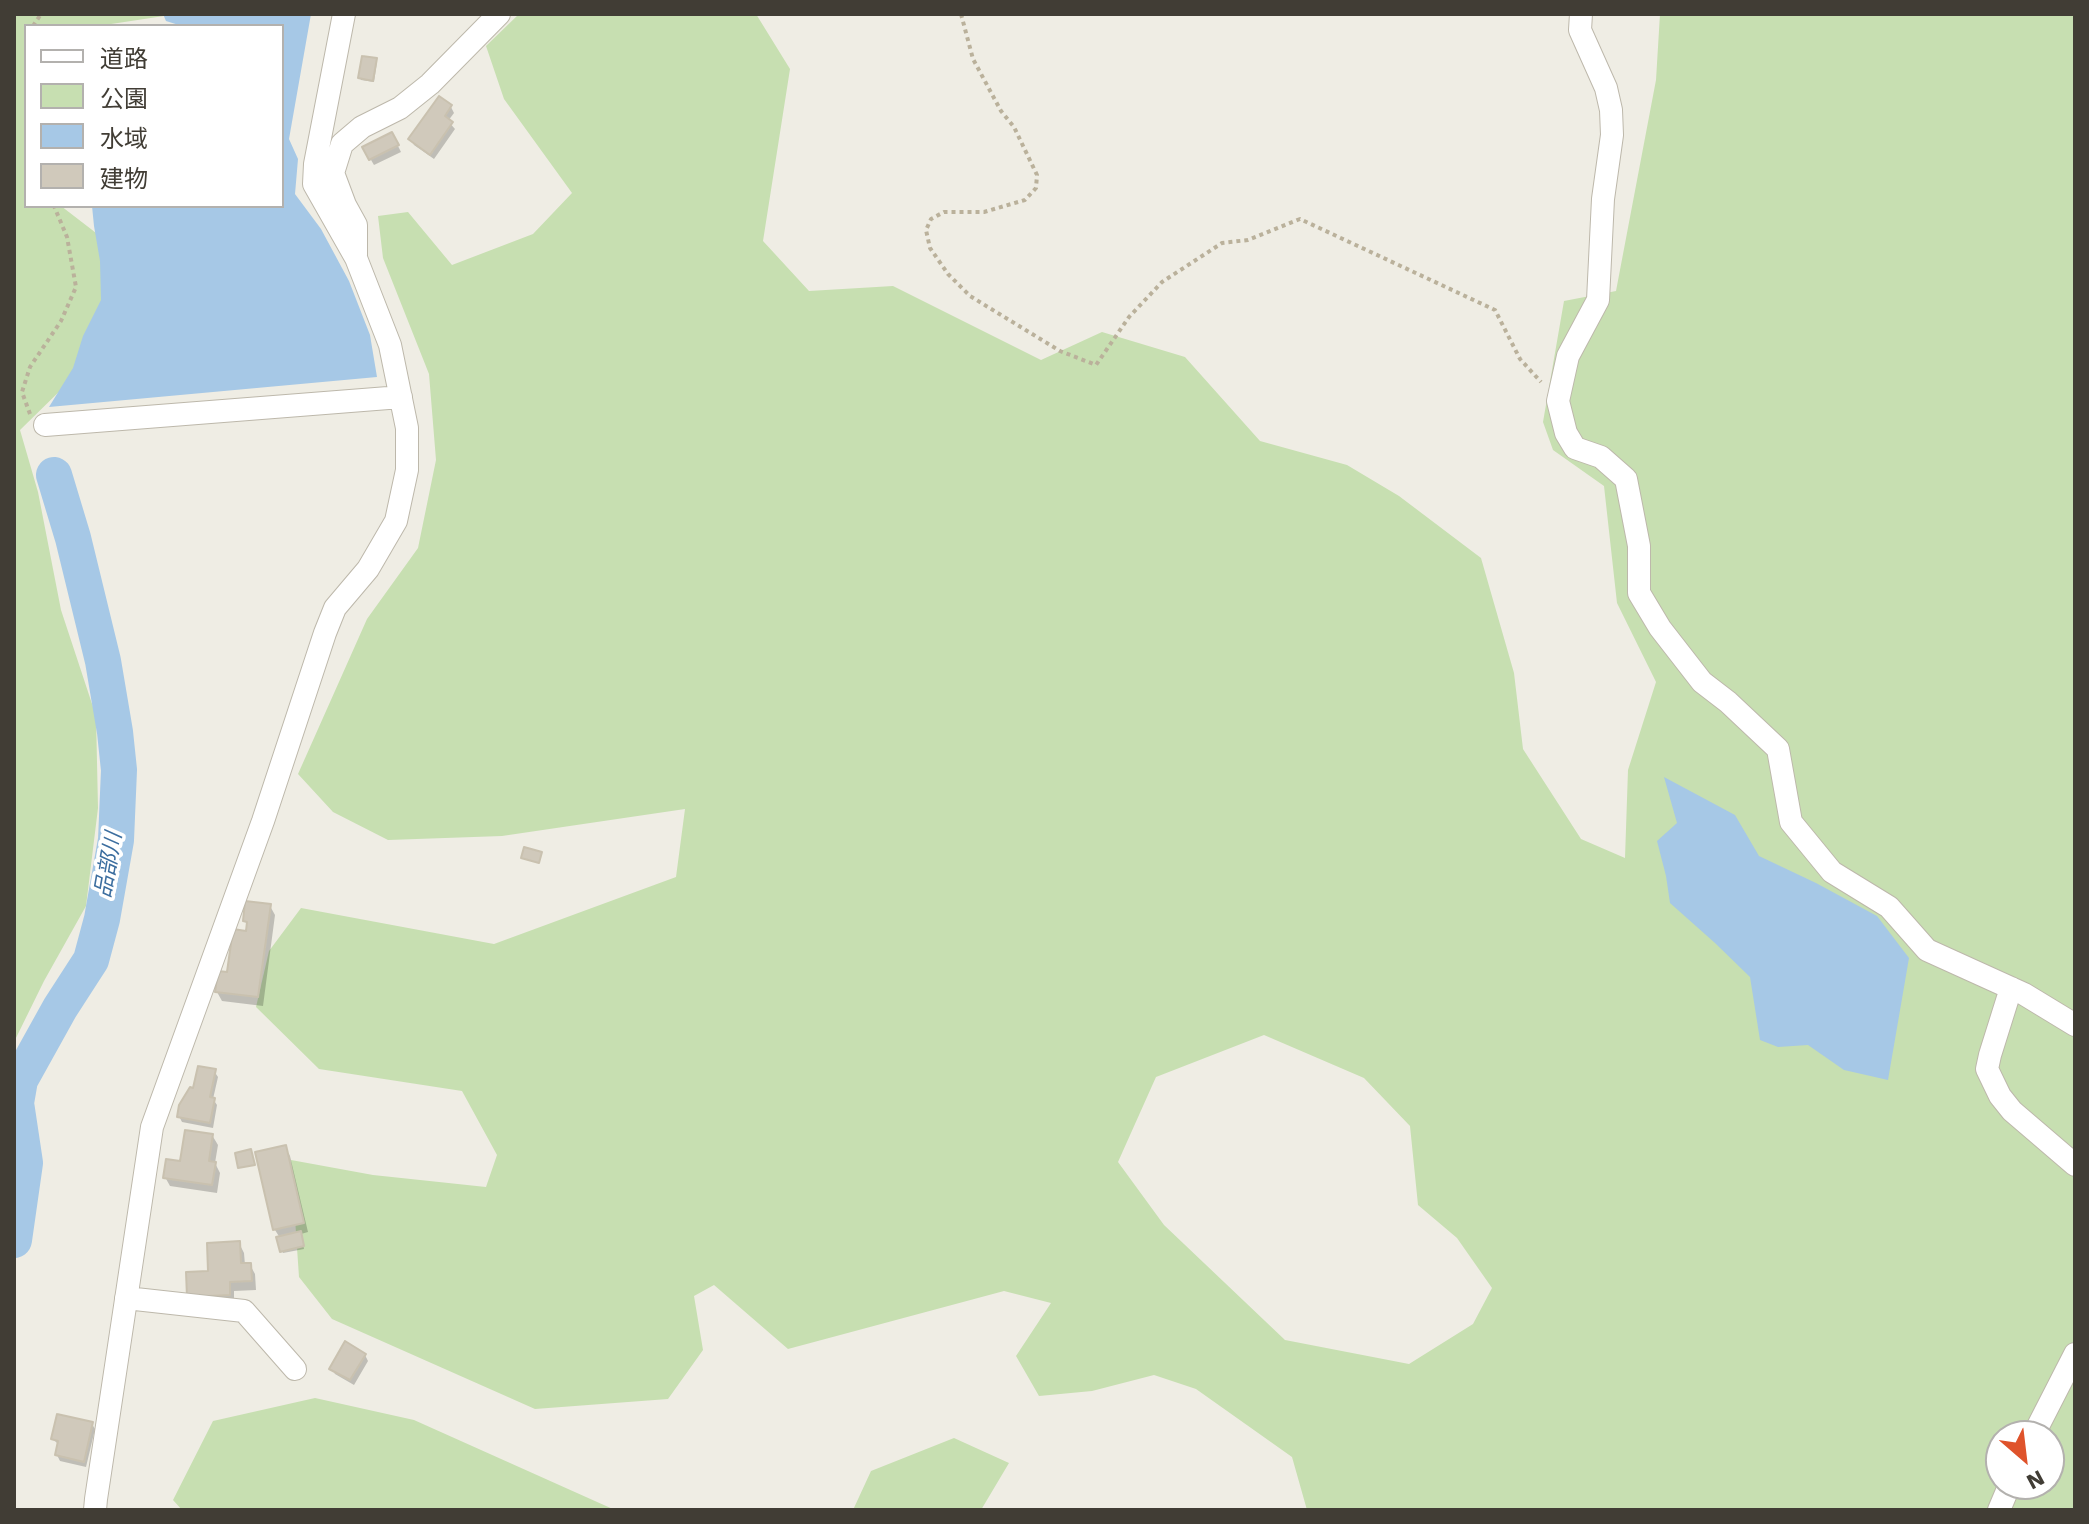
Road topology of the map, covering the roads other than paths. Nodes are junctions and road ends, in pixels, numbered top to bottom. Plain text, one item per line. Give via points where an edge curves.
1 (344, 14) edge
2 (499, 14) edge
3 (1581, 14) edge
4 (356, 258) junction
5 (401, 397) junction
6 (45, 425) road end
7 (2011, 988) junction
8 (2075, 1025) edge
9 (2075, 1165) edge
10 (126, 1298) junction
11 (2075, 1354) edge
12 (295, 1369) dead end
13 (2041, 1420) edge
14 (95, 1510) edge

1 - 4 street via 314,184
2 - 4 street via 430,84 342,144 333,173 356,225
3 - 7 street via 1580,30 1606,88 1612,135 1598,300 1568,356 1558,401 1566,433 1575,448 1601,457 1626,479 1639,546 1639,593 1702,682 1778,749 1791,822 1832,872 1889,907 1927,950
4 - 5 street via 390,345
5 - 6 street
5 - 10 street via 407,470 396,521 368,569 335,608 152,1127
7 - 8 street
7 - 9 street via 1987,1069 2012,1111
10 - 12 street via 244,1311
10 - 14 street
11 - 13 street

